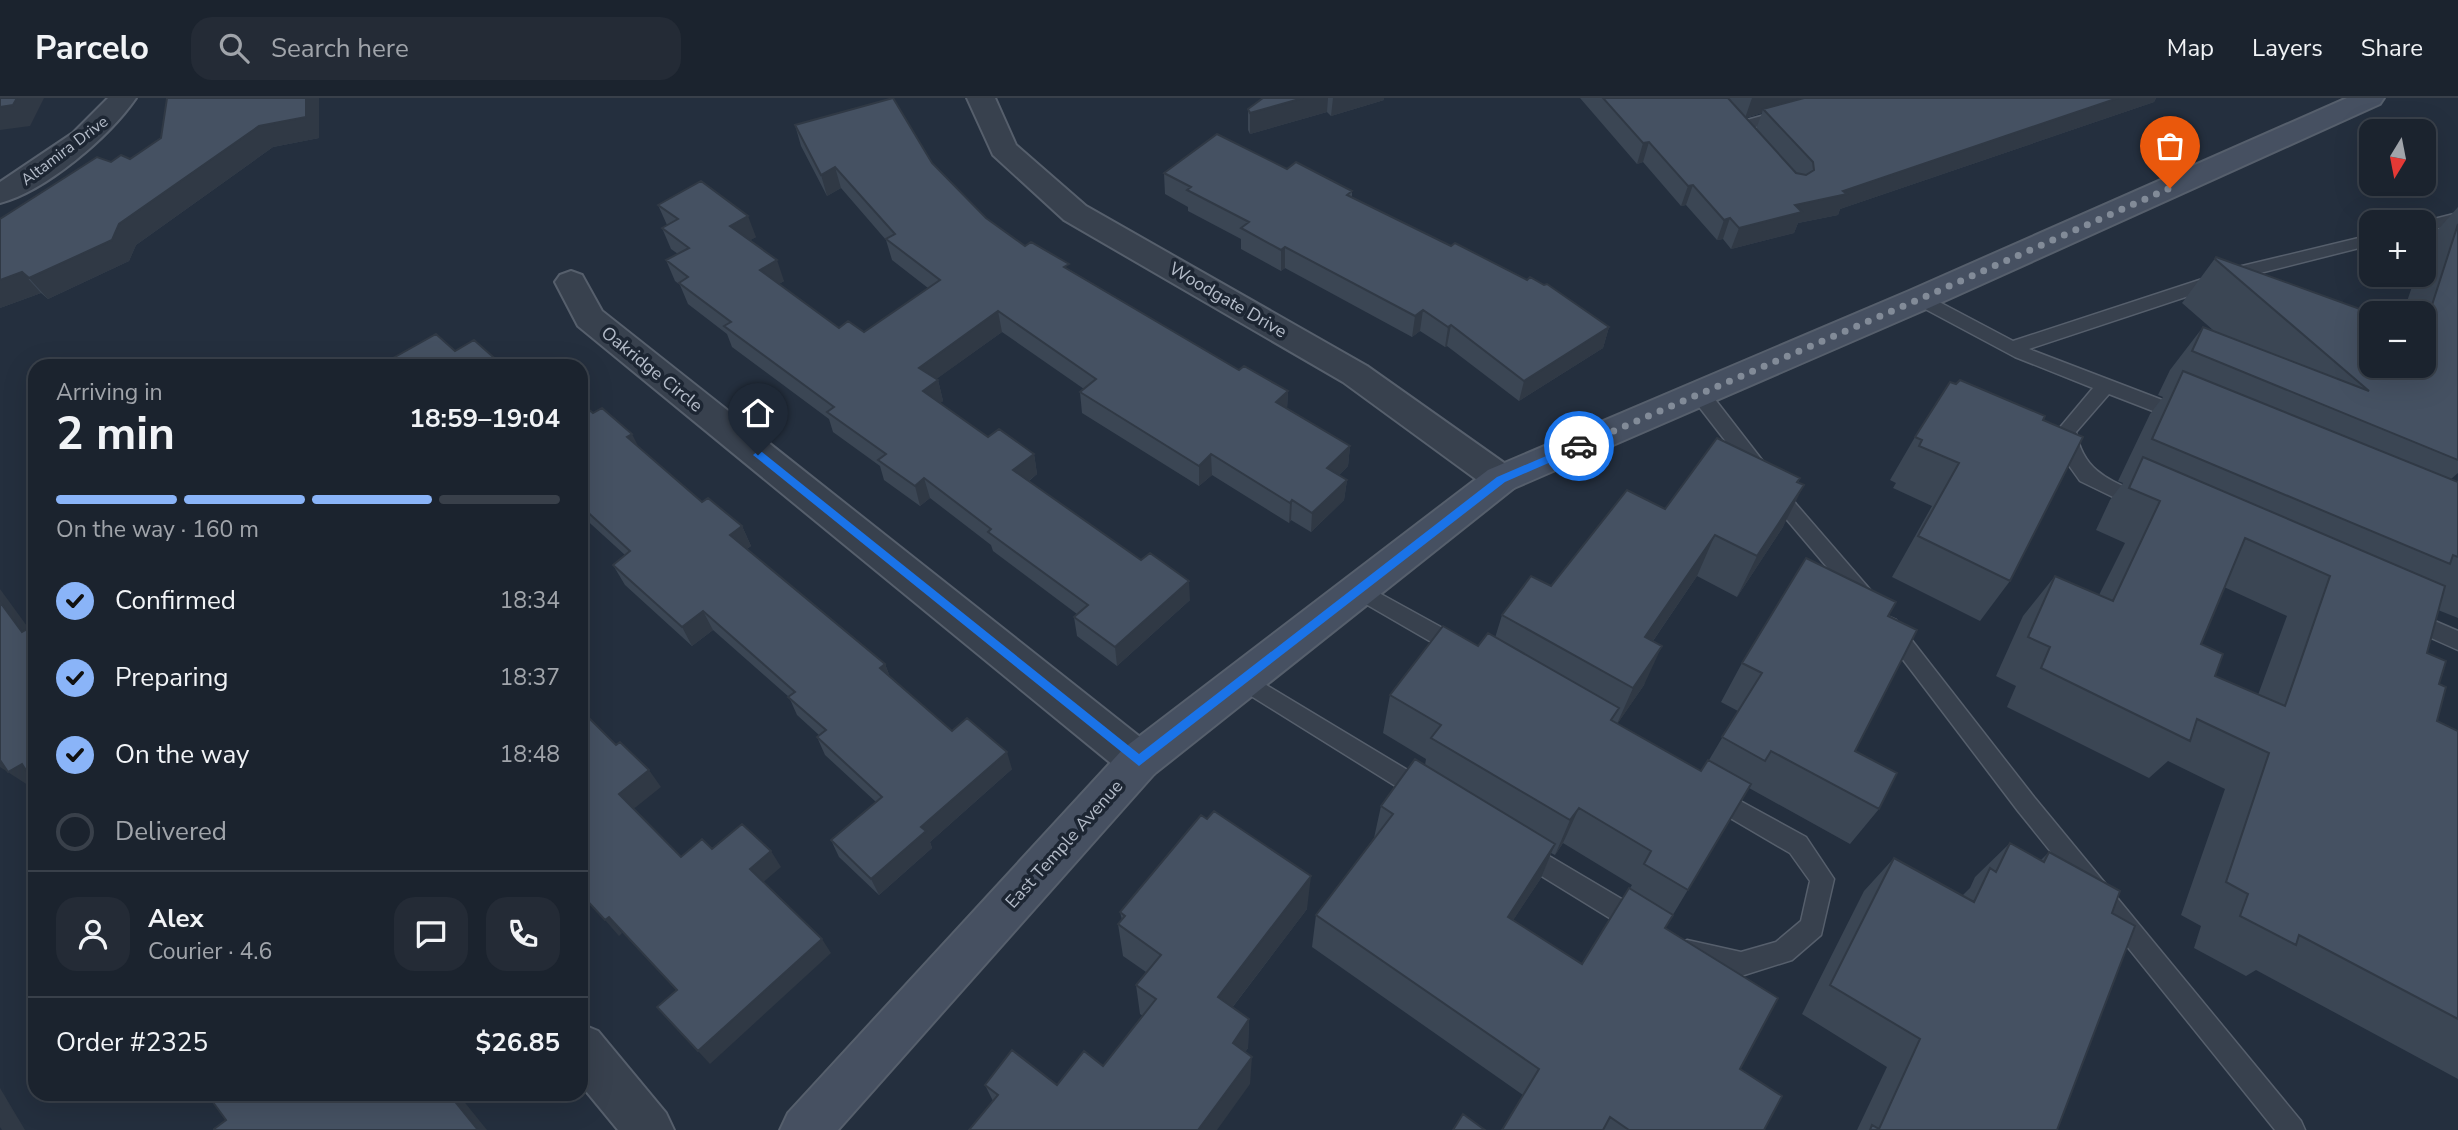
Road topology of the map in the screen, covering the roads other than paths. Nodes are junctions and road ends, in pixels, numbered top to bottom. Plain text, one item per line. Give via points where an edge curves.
1 (122, 98) edge
2 (981, 98) edge
3 (2370, 98) edge
4 (1807, 108) edge
5 (1741, 126) edge
6 (0, 194) edge
7 (2458, 218) edge
8 (2436, 224) edge
9 (2359, 243) edge
10 (571, 282) dead end
11 (1920, 299) junction
12 (2012, 348) junction
13 (2106, 385) junction
14 (1700, 394) junction
15 (2196, 421) edge
16 (1501, 479) junction
17 (2156, 509) edge
18 (1359, 590) junction
19 (2395, 614) edge
20 (2458, 641) edge
21 (1484, 662) edge
22 (1243, 680) junction
23 (1139, 761) junction
24 (1689, 782) edge
25 (1451, 808) edge
26 (1498, 837) edge
27 (588, 1056) edge
28 (649, 1130) edge
29 (805, 1130) edge
30 (2292, 1130) edge

1 - 6 street, Altamira Drive via 110,117 31,178
2 - 16 street, Woodgate Drive via 1003,149 1075,213 1355,374
3 - 11 main road, East Temple Avenue
4 - 5 lane
7 - 8 lane
9 - 12 lane via 2248,270
10 - 23 street, Oakridge Circle via 589,318
11 - 12 lane
11 - 14 main road, East Temple Avenue
12 - 13 lane
13 - 15 lane
13 - 17 lane via 2066,431 2070,453 2087,475
14 - 16 main road, East Temple Avenue
14 - 30 lane
16 - 18 main road, East Temple Avenue
18 - 21 lane
18 - 22 main road, East Temple Avenue
19 - 20 lane
22 - 23 main road, East Temple Avenue
22 - 25 lane
23 - 29 main road, East Temple Avenue
24 - 26 lane via 1798,845 1822,879 1812,927 1783,952 1741,964 1689,953
27 - 28 street

